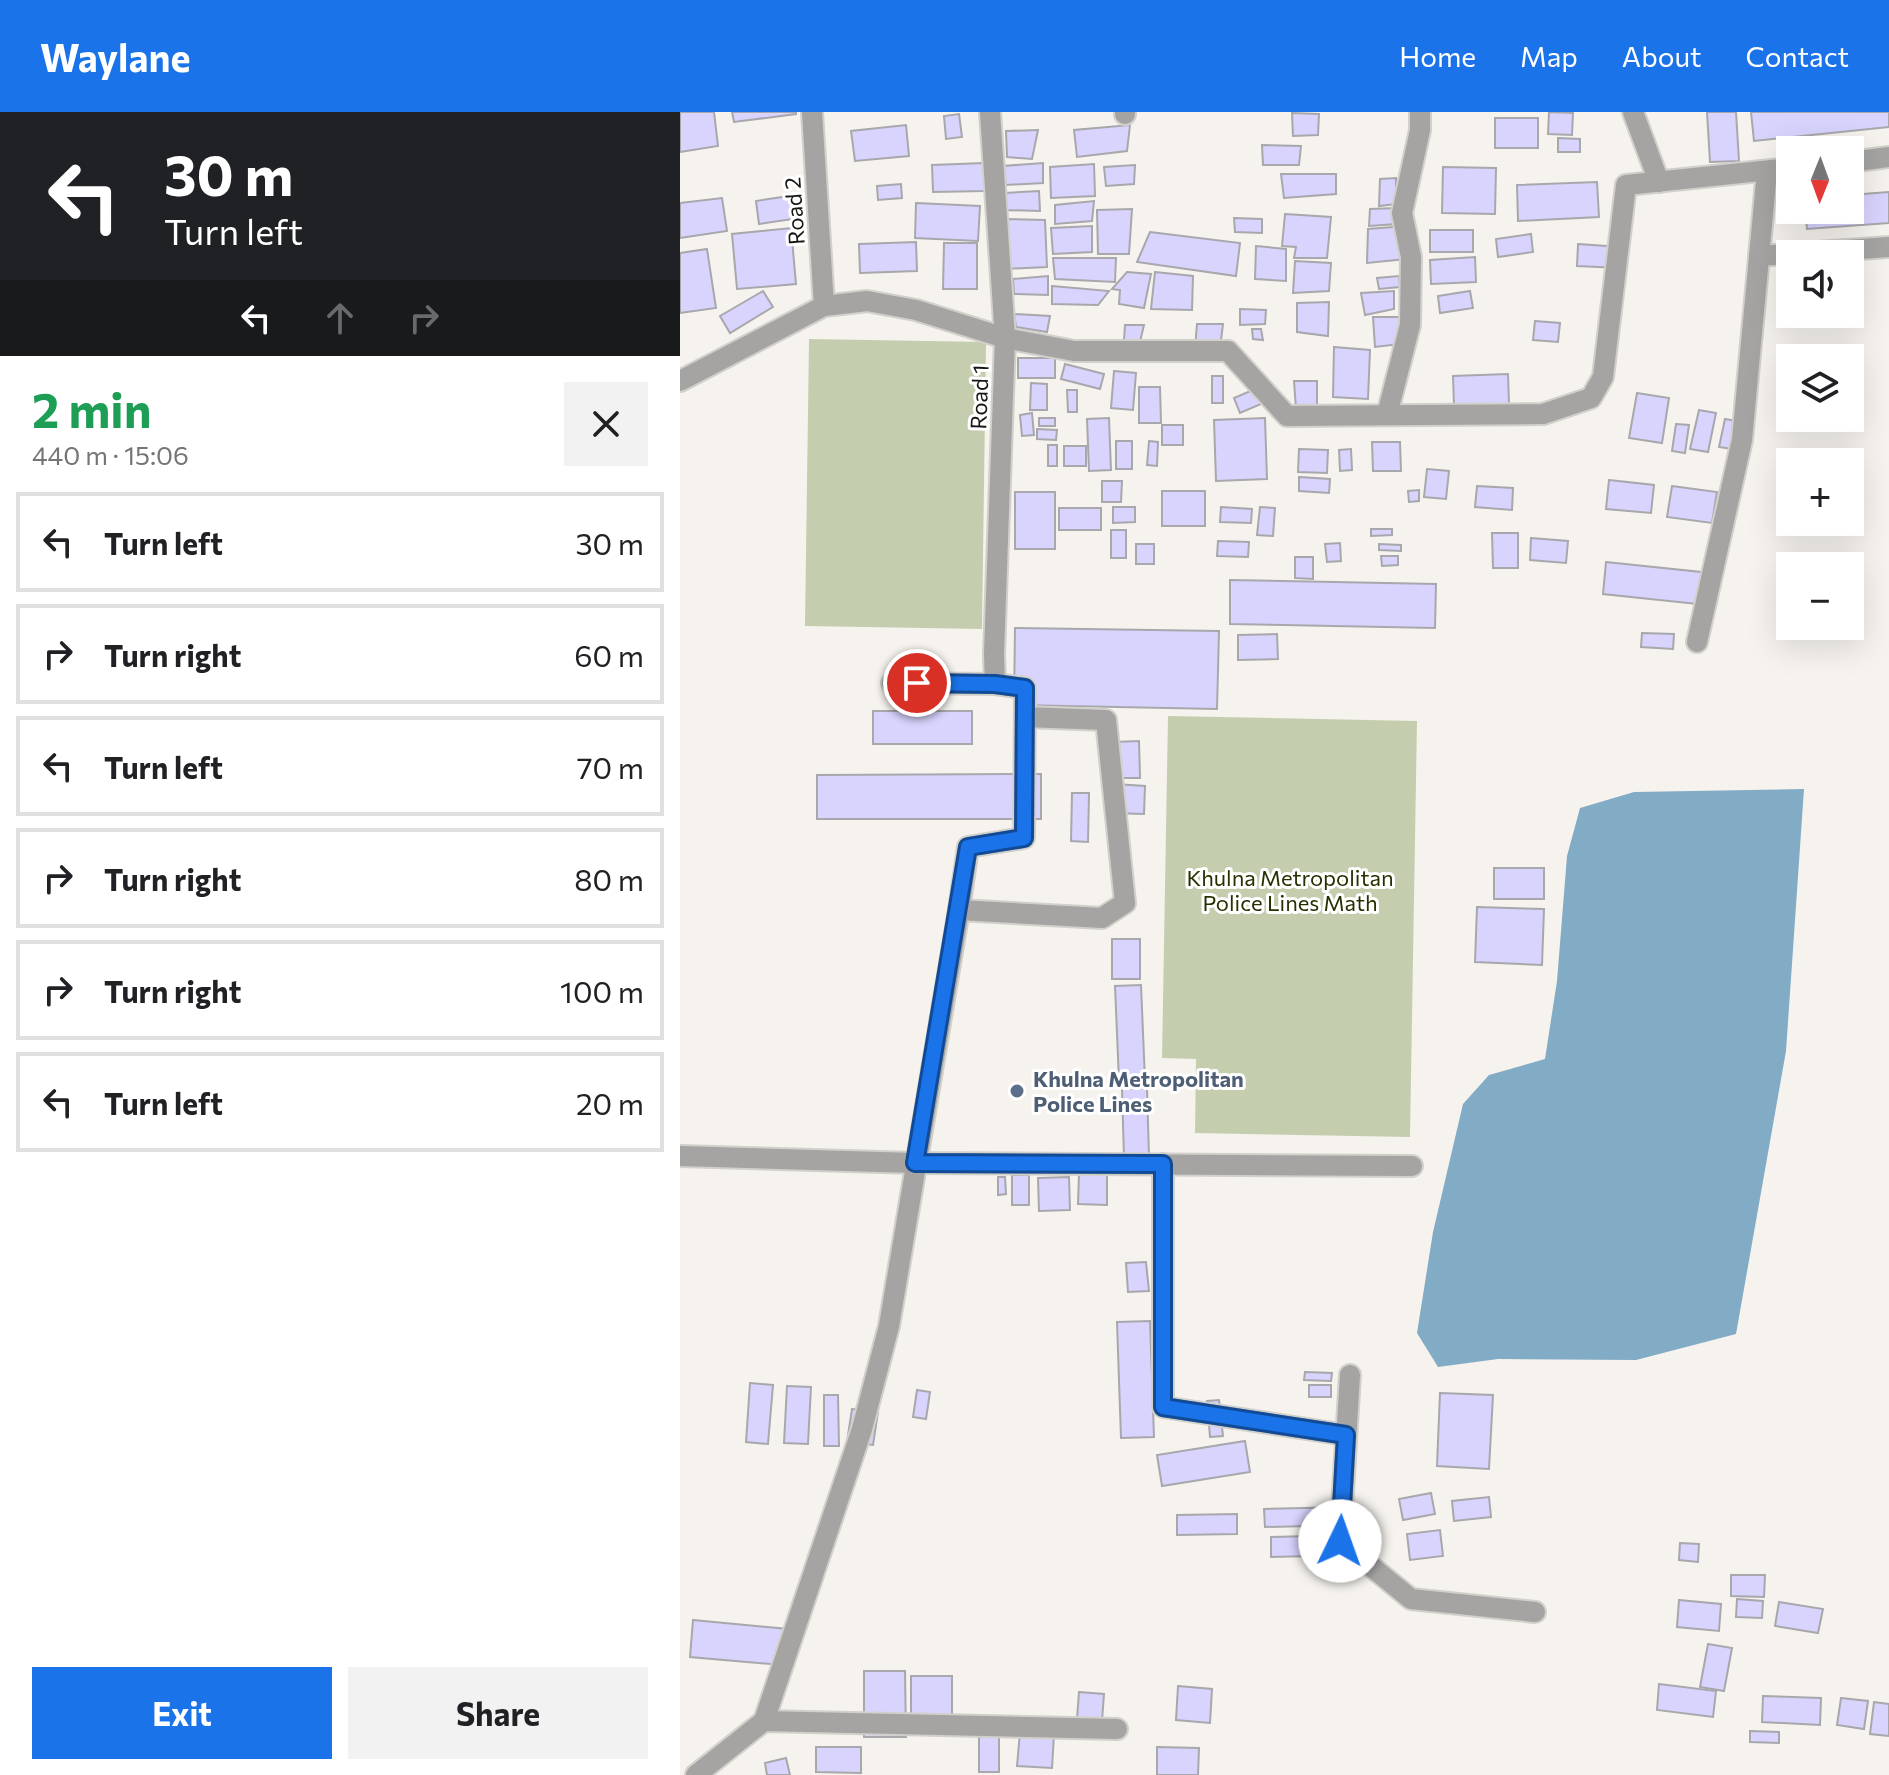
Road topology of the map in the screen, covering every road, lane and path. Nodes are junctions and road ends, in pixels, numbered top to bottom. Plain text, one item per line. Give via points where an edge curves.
1 (812, 112) edge
2 (990, 112) edge
3 (1420, 112) edge
4 (1633, 112) edge
5 (1889, 157) edge
6 (1864, 160) edge
7 (1776, 170) edge
8 (1767, 171) junction
9 (1659, 182) junction
10 (1889, 247) edge
11 (1759, 256) junction
12 (824, 306) junction
13 (1005, 338) junction
14 (680, 381) edge
15 (1387, 415) junction
16 (1697, 642) dead end
17 (892, 683) dead end
18 (995, 684) junction
19 (1025, 717) junction
20 (959, 910) junction
21 (680, 1156) edge
22 (915, 1163) junction
23 (1163, 1164) junction
24 (1412, 1166) dead end
25 (1350, 1375) dead end
26 (1346, 1435) junction
27 (1535, 1612) dead end
28 (764, 1721) junction
29 (1117, 1729) dead end
30 (696, 1775) edge

1 - 12 street, Road 2
2 - 13 street, Road 1
3 - 15 street via 1402,213 1411,257 1410,325
4 - 9 street
5 - 6 street
7 - 8 street
8 - 9 street
8 - 11 street
9 - 15 street via 1626,185 1603,377 1591,398 1543,414
10 - 11 street
11 - 16 street via 1742,440
12 - 13 street via 867,301
12 - 14 street
13 - 15 street via 1074,351 1228,351 1287,416
13 - 18 street, Road 1
17 - 18 street
18 - 19 street via 1025,688
19 - 20 street via 1024,838 968,847
19 - 20 street via 1106,720 1125,903 1102,918
20 - 22 street
21 - 22 street
22 - 23 street
22 - 28 street via 889,1326 862,1429
23 - 24 street
23 - 26 street via 1163,1407
25 - 26 street
26 - 27 street via 1340,1541 1411,1599
28 - 29 street
28 - 30 street

